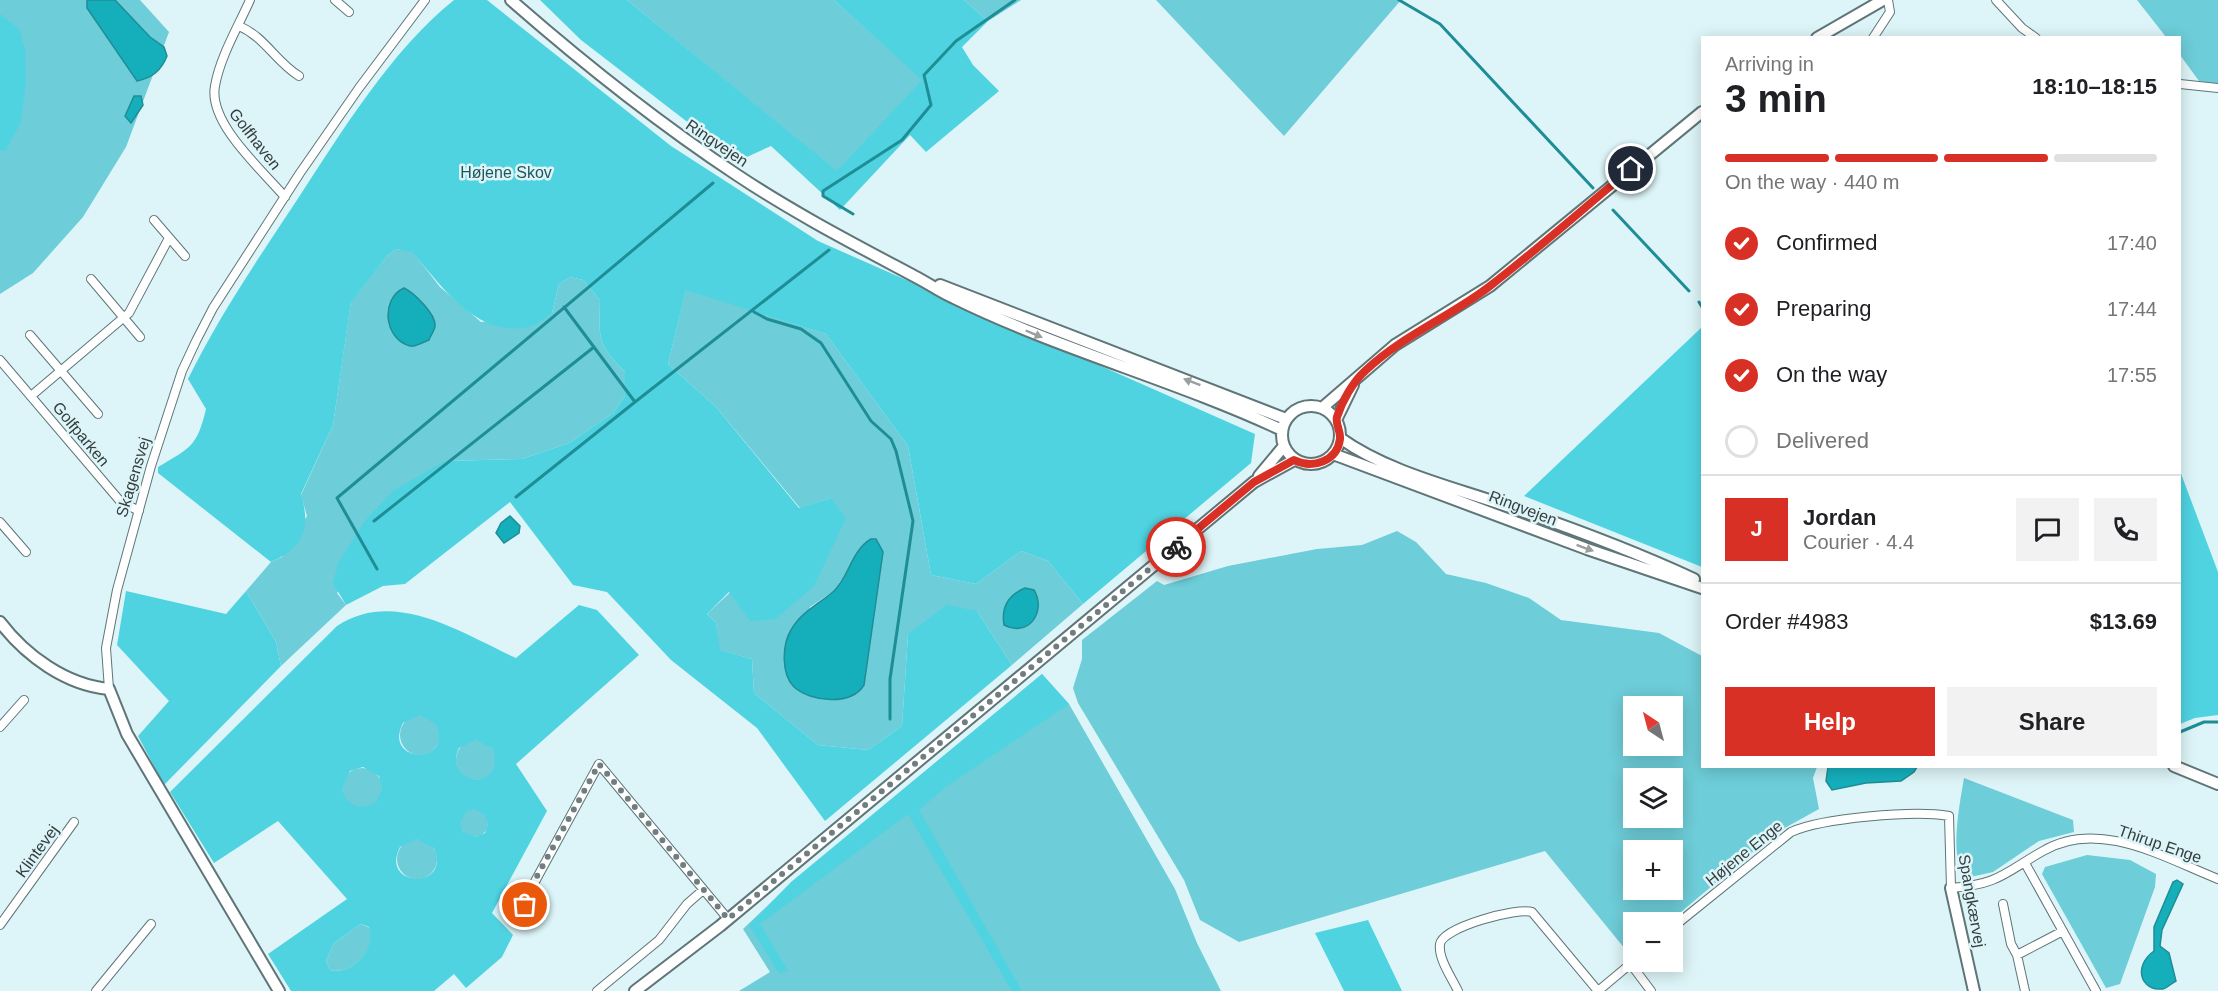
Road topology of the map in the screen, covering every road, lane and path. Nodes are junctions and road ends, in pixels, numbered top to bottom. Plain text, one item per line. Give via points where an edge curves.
1 (250, 0) edge
2 (335, 0) edge
3 (425, 0) edge
4 (512, 0) edge
5 (1883, 0) edge
6 (1888, 0) edge
7 (1996, 0) edge
8 (349, 12) dead end
9 (238, 26) junction
10 (1820, 36) edge
11 (1875, 36) edge
12 (2033, 36) edge
13 (299, 76) dead end
14 (2181, 84) edge
15 (2218, 88) edge
16 (1701, 113) edge
17 (285, 197) junction
18 (154, 220) dead end
19 (169, 238) junction
20 (184, 255) dead end
21 (91, 279) dead end
22 (123, 317) junction
23 (30, 335) dead end
24 (140, 337) dead end
25 (0, 360) edge
26 (60, 370) junction
27 (1356, 380) junction
28 (31, 396) junction
29 (1322, 408) junction
30 (98, 414) dead end
31 (1336, 420) junction
32 (1284, 424) junction
33 (1340, 438) junction
34 (1284, 446) junction
35 (1333, 454) junction
36 (1294, 460) junction
37 (1254, 482) junction
38 (139, 511) junction
39 (0, 522) edge
40 (26, 552) dead end
41 (1701, 583) edge
42 (1701, 588) edge
43 (0, 622) edge
44 (109, 689) junction
45 (24, 700) dead end
46 (1, 722) edge
47 (2179, 768) edge
48 (2218, 784) edge
49 (1949, 816) joint
50 (74, 822) dead end
51 (2025, 863) junction
52 (2218, 879) edge
53 (1951, 888) junction
54 (704, 890) junction
55 (2003, 904) dead end
56 (534, 914) dead end
57 (728, 919) junction
58 (1683, 919) edge
59 (151, 924) dead end
60 (0, 925) edge
61 (2063, 931) junction
62 (697, 944) junction
63 (2018, 955) junction
64 (1623, 970) edge
65 (1639, 972) edge
66 (96, 991) edge
67 (279, 991) edge
68 (597, 991) edge
69 (635, 991) edge
70 (647, 991) edge
71 (1458, 991) edge
72 (1598, 991) edge
73 (1651, 991) edge
74 (1974, 991) edge
75 (2025, 991) edge
76 (2096, 991) edge

1 - 9 street, Golfhaven
2 - 8 street
3 - 17 street, Skagensvej
4 - 32 street, Ringvejen via 610,84 738,176 833,234 952,298 1091,357
5 - 10 street
6 - 11 street via 1890,12
7 - 12 street
9 - 13 street via 255,34
9 - 17 street, Golfhaven via 214,87 217,111
14 - 15 street
16 - 27 street via 1490,286 1402,340
17 - 38 street, Skagensvej via 196,341
18 - 19 street
19 - 20 street
19 - 22 street, Golfparken via 129,313
21 - 22 street
22 - 24 street
22 - 26 street, Golfparken
23 - 26 street, Golfparken
25 - 28 street, Golfparken
26 - 28 street, Golfparken
26 - 30 street, Golfparken
27 - 29 street
27 - 31 street
28 - 38 street, Golfparken via 120,501
29 - 31 street
29 - 32 street via 1302,407
31 - 33 street
32 - 34 street
33 - 35 street
33 - 41 street, Ringvejen via 1389,464 1594,537
34 - 36 street
34 - 37 street
35 - 36 street via 1312,465
35 -> 42 street, Ringvejen
36 - 37 street
37 - 57 street
38 - 44 street, Skagensvej via 108,631
39 - 40 street
43 - 44 street via 21,645 54,670 88,688
44 - 67 street, Skagensvej via 127,734
45 - 46 street
47 - 48 street
49 - 53 street, Spangkærvej
49 - 58 street, Højene Enge via 1910,812 1801,827 1780,839
50 - 60 street, Klintevej
51 - 52 street, Thirup Enge via 2064,842 2098,838 2132,846
51 - 53 street, Thirup Enge via 2000,879
51 - 61 street
53 - 74 street, Spangkærvej
54 - 56 street via 599,764 525,898 525,905
54 - 57 street
54 - 68 street via 687,904 659,940
55 - 63 street via 2011,944
57 - 62 street
59 - 66 street
61 - 63 street
61 - 76 street
62 - 69 street
62 - 70 street
63 - 75 street
64 - 72 street
65 - 73 street
71 - 72 street via 1442,957 1443,937 1517,910 1532,912

